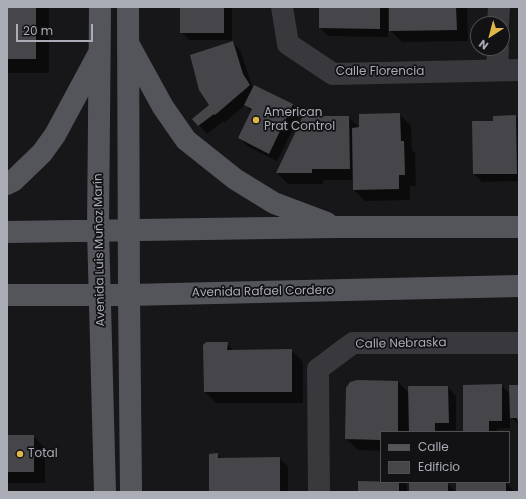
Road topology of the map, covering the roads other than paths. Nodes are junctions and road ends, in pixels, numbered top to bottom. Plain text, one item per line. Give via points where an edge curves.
1 (100, 7) edge
2 (128, 7) edge
3 (282, 7) edge
4 (128, 43) junction
5 (100, 51) junction
6 (498, 56) edge
7 (497, 70) junction
8 (519, 70) edge
9 (7, 184) edge
10 (337, 227) junction
11 (519, 228) edge
12 (98, 230) junction
13 (129, 230) junction
14 (7, 232) edge
15 (519, 286) edge
16 (7, 295) edge
17 (100, 295) junction
18 (129, 295) junction
19 (519, 343) edge
20 (105, 492) edge
21 (131, 492) edge
22 (319, 492) edge

1 - 5 main road, Avenida Luis Muñoz Marín
2 - 4 main road
3 - 7 street, Calle Florencia via 288,44 333,74
4 - 10 main road via 163,107 186,140 234,179 274,203
4 - 13 main road
5 - 9 main road via 55,135 42,153
5 - 12 main road, Avenida Luis Muñoz Marín
6 - 7 street
7 - 8 street, Calle Florencia
10 - 11 main road
10 - 13 main road
12 - 13 main road
12 - 14 main road
12 - 17 main road, Avenida Luis Muñoz Marín
13 - 18 main road
15 - 18 main road, Avenida Rafael Cordero
16 - 17 main road, Avenida Rafael Cordero
17 - 18 main road, Avenida Rafael Cordero
17 - 20 main road, Avenida Luis Muñoz Marín
18 - 21 main road
19 - 22 street, Calle Nebraska via 353,343 318,369

